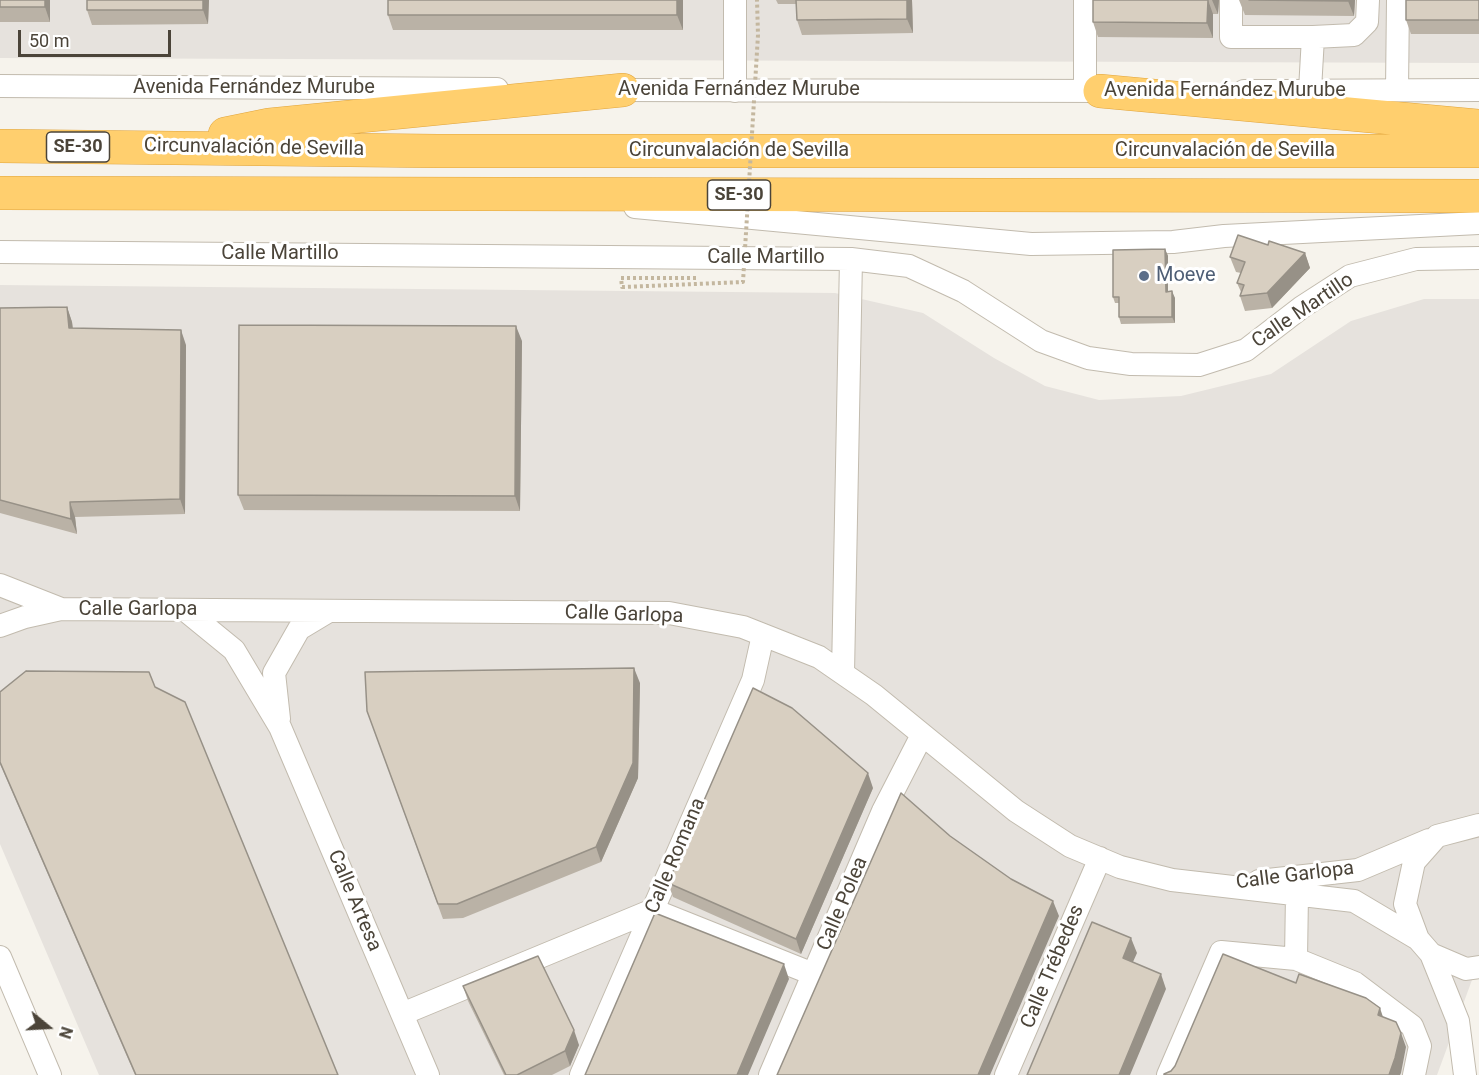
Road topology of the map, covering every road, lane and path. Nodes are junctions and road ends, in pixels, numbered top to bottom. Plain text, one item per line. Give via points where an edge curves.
1 (735, 0) edge
2 (757, 0) edge
3 (1085, 0) edge
4 (1231, 0) edge
5 (1368, 0) edge
6 (1398, 0) edge
7 (1312, 37) junction
8 (0, 86) edge
9 (623, 90) junction
10 (1310, 90) junction
11 (1397, 90) junction
12 (1479, 90) edge
13 (735, 91) junction
14 (1092, 91) junction
15 (1479, 126) edge
16 (0, 146) edge
17 (155, 147) junction
18 (1479, 151) edge
19 (0, 193) edge
20 (532, 195) junction
21 (1479, 196) edge
22 (1479, 223) edge
23 (0, 252) edge
24 (1479, 258) edge
25 (851, 259) junction
26 (696, 278) dead end
27 (0, 585) edge
28 (61, 609) junction
29 (186, 610) junction
30 (330, 610) junction
31 (0, 626) edge
32 (763, 635) junction
33 (843, 674) junction
34 (279, 726) junction
35 (922, 735) junction
36 (1479, 825) edge
37 (1437, 836) junction
38 (1100, 858) junction
39 (1219, 885) junction
40 (1297, 894) junction
41 (653, 910) junction
42 (1425, 946) junction
43 (0, 957) edge
44 (1296, 959) junction
45 (1479, 967) edge
46 (813, 974) junction
47 (402, 1014) junction
48 (1479, 1063) edge
49 (50, 1075) edge
50 (428, 1075) edge
51 (582, 1075) edge
52 (770, 1075) edge
53 (1006, 1075) edge
54 (1168, 1075) edge
55 (1414, 1075) edge
56 (1465, 1075) edge
57 (1476, 1075) edge

1 - 13 street
2 - 26 path, bridge via 743,282 622,287 621,278
3 - 14 street
4 - 7 street via 1231,37
5 - 7 street via 1367,22 1354,35
6 - 11 street
7 - 10 street
8 - 9 street, Avenida Fernández Murube
9 - 13 street, Avenida Fernández Murube
9 - 17 highway via 269,125
10 - 11 street, Avenida Fernández Murube
10 - 14 street, Avenida Fernández Murube
11 - 12 street, Avenida Fernández Murube
13 - 14 street, Avenida Fernández Murube
14 - 15 highway
16 - 17 highway, Circunvalación de Sevilla / SE-30
17 - 18 highway, Circunvalación de Sevilla / SE-30 via 438,151
19 - 20 highway, SE-30
20 - 21 highway, SE-30
20 - 22 street via 1030,244 1173,242
23 - 25 street, Calle Martillo
24 - 25 street, Calle Martillo via 1416,259 1350,276 1246,350 1199,365 1131,364 1088,358 1041,340 963,291 909,266
25 - 33 street
27 - 28 street, Calle Garlopa
28 - 29 street, Calle Garlopa
28 - 31 street, Calle Garlopa
29 - 30 street, Calle Garlopa
29 - 34 street, Calle Artesa via 234,650
30 - 32 street, Calle Garlopa via 669,613 743,627
30 - 34 street, Calle Artesa via 299,629 274,673
32 - 33 street, Calle Garlopa via 819,657
32 - 41 street, Calle Romana via 753,680
33 - 35 street, Calle Garlopa
34 - 47 street, Calle Artesa
35 - 38 street, Calle Garlopa via 1016,812 1070,846
35 - 46 street, Calle Polea via 883,811
36 - 37 street, Calle Garlopa
37 - 39 street, Calle Garlopa via 1358,870
37 - 42 street via 1413,861 1405,904
38 - 39 street, Calle Garlopa via 1172,880
38 - 53 street, Calle Trébedes
39 - 40 street, Calle Garlopa
40 - 42 street, Calle Garlopa via 1354,901
40 - 44 street
41 - 46 street
41 - 47 street
41 - 51 street, Calle Romana
42 - 45 street, Calle Garlopa via 1466,969
42 - 56 street via 1458,1021
43 - 49 street
44 - 54 street via 1221,952
44 - 55 street via 1355,983 1412,1026 1420,1046
46 - 52 street, Calle Polea
47 - 50 street, Calle Artesa
48 - 57 street

